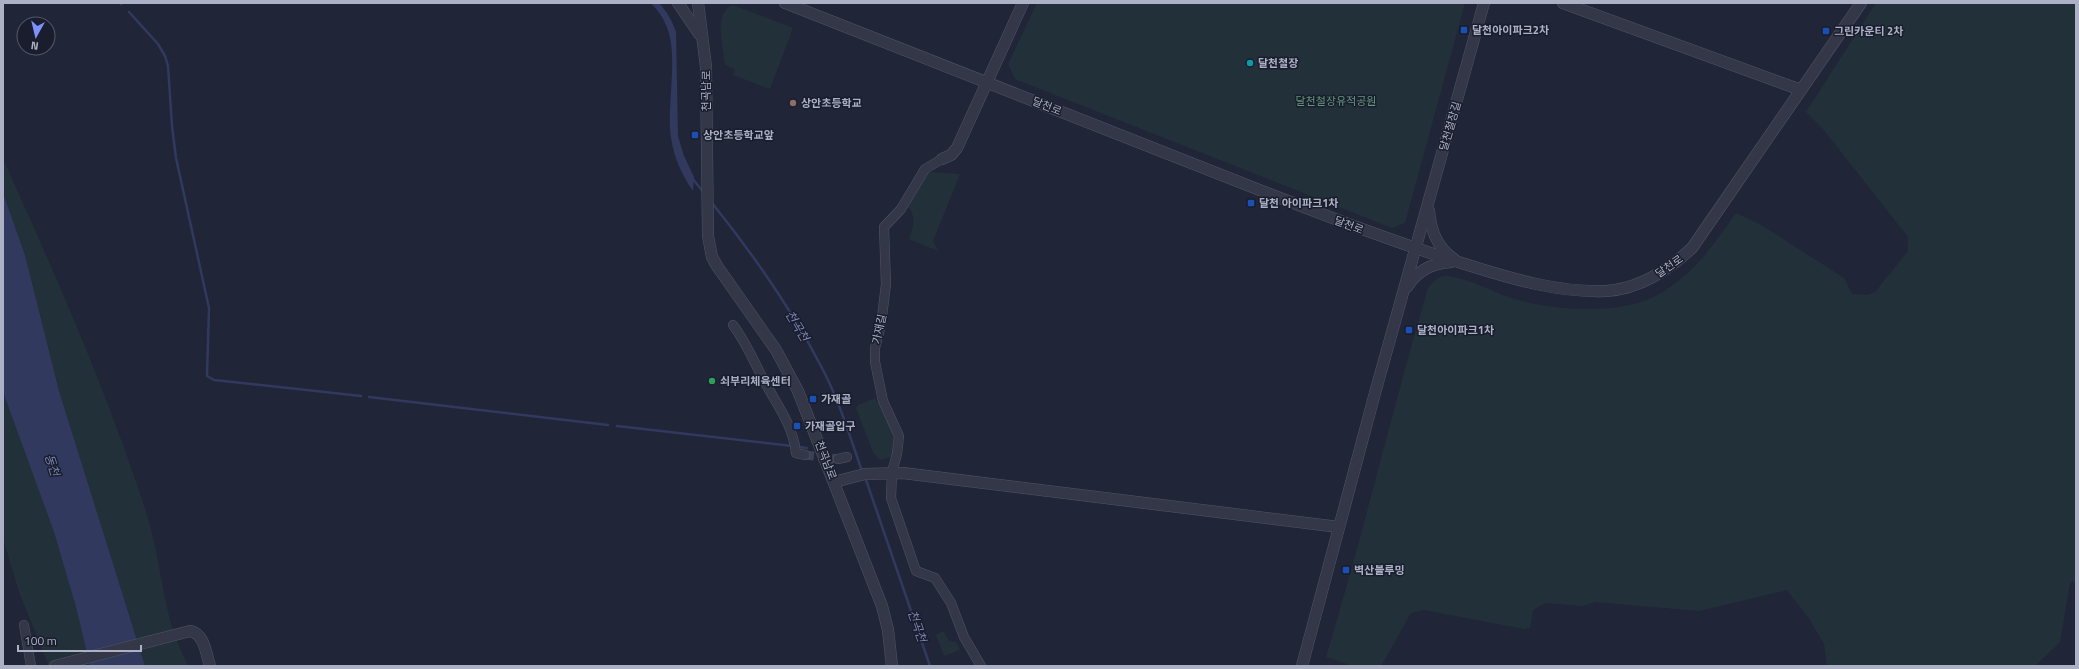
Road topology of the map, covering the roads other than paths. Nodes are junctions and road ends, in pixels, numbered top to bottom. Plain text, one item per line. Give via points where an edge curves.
1 (678, 3) edge
2 (698, 3) edge
3 (785, 3) edge
4 (1023, 3) edge
5 (1484, 3) edge
6 (1563, 3) edge
7 (1861, 3) edge
8 (704, 44) junction
9 (986, 81) junction
10 (1801, 90) junction
11 (942, 159) joint
12 (1430, 200) junction
13 (1416, 249) junction
14 (1457, 262) junction
15 (1403, 296) junction
16 (733, 325) dead end
17 (805, 455) tunnel mouth
18 (892, 472) junction
19 (834, 482) junction
20 (1339, 527) junction
21 (24, 625) dead end
22 (31, 666) edge
23 (55, 666) edge
24 (210, 666) edge
25 (892, 666) edge
26 (981, 666) edge
27 (1302, 666) edge

1 - 8 street via 692,21
2 - 8 street, 천곡남로
3 - 9 street, 달천로
4 - 9 street, 가재길
5 - 12 street, 달천철장길
6 - 10 street
7 - 10 street, 달천로
8 - 19 street, 천곡남로 via 709,246 716,266 785,365
9 - 11 street, 가재길 via 957,148 951,155
9 - 13 street, 달천로 via 1382,238
10 - 14 street, 달천로 via 1701,237 1679,260 1643,282 1607,291 1576,290 1525,282
11 - 18 street, 가재길 via 925,169 901,210 884,227 885,300 874,355 884,401 899,436
12 - 13 street, 달천철장길
12 - 14 street via 1430,217 1435,238 1444,252
13 - 14 street, 달천로
13 - 15 street, 달천철장길
14 - 15 street via 1440,263 1425,269 1415,277
15 - 20 street, 달천철장길
16 - 17 street via 786,418 793,434 796,453
18 - 19 street via 851,476
18 - 20 street
18 - 26 street, 가재길 via 891,498 915,569 917,573 935,578 951,603 964,637
19 - 25 street, 천곡남로 via 882,606
20 - 27 street, 달천철장길
21 - 22 street
23 - 24 street via 187,632 195,632 201,638

